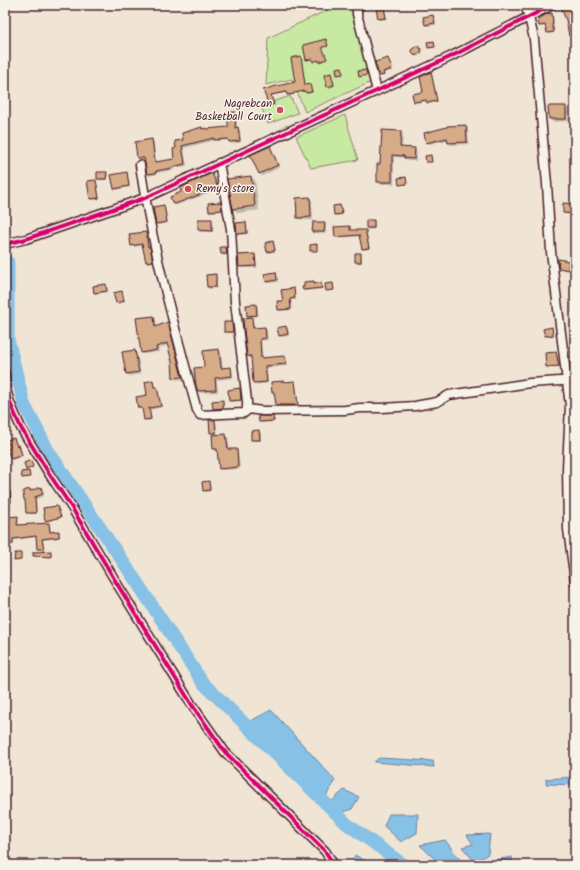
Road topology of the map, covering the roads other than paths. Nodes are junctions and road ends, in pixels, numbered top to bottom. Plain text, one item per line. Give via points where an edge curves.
1 (361, 5) edge
2 (525, 5) edge
3 (552, 5) edge
4 (529, 17) junction
5 (377, 91) junction
6 (219, 163) junction
7 (140, 165) dead end
8 (145, 198) junction
9 (5, 244) edge
10 (5, 374) edge
11 (571, 380) edge
12 (247, 410) junction
13 (575, 582) edge
14 (334, 865) edge

1 - 5 street via 357,7 357,14
2 - 4 street
3 - 4 street
4 - 5 street
4 - 11 street via 534,39 547,184 550,252
5 - 6 street
6 - 8 street
6 - 12 street via 231,229 235,302
7 - 8 street
8 - 9 street
8 - 12 street via 198,414 244,413
10 - 14 street via 10,403 21,428 192,705 224,752 325,851
11 - 12 street via 462,392 449,395 437,402 415,406 263,412
11 - 13 street via 567,468 568,529

